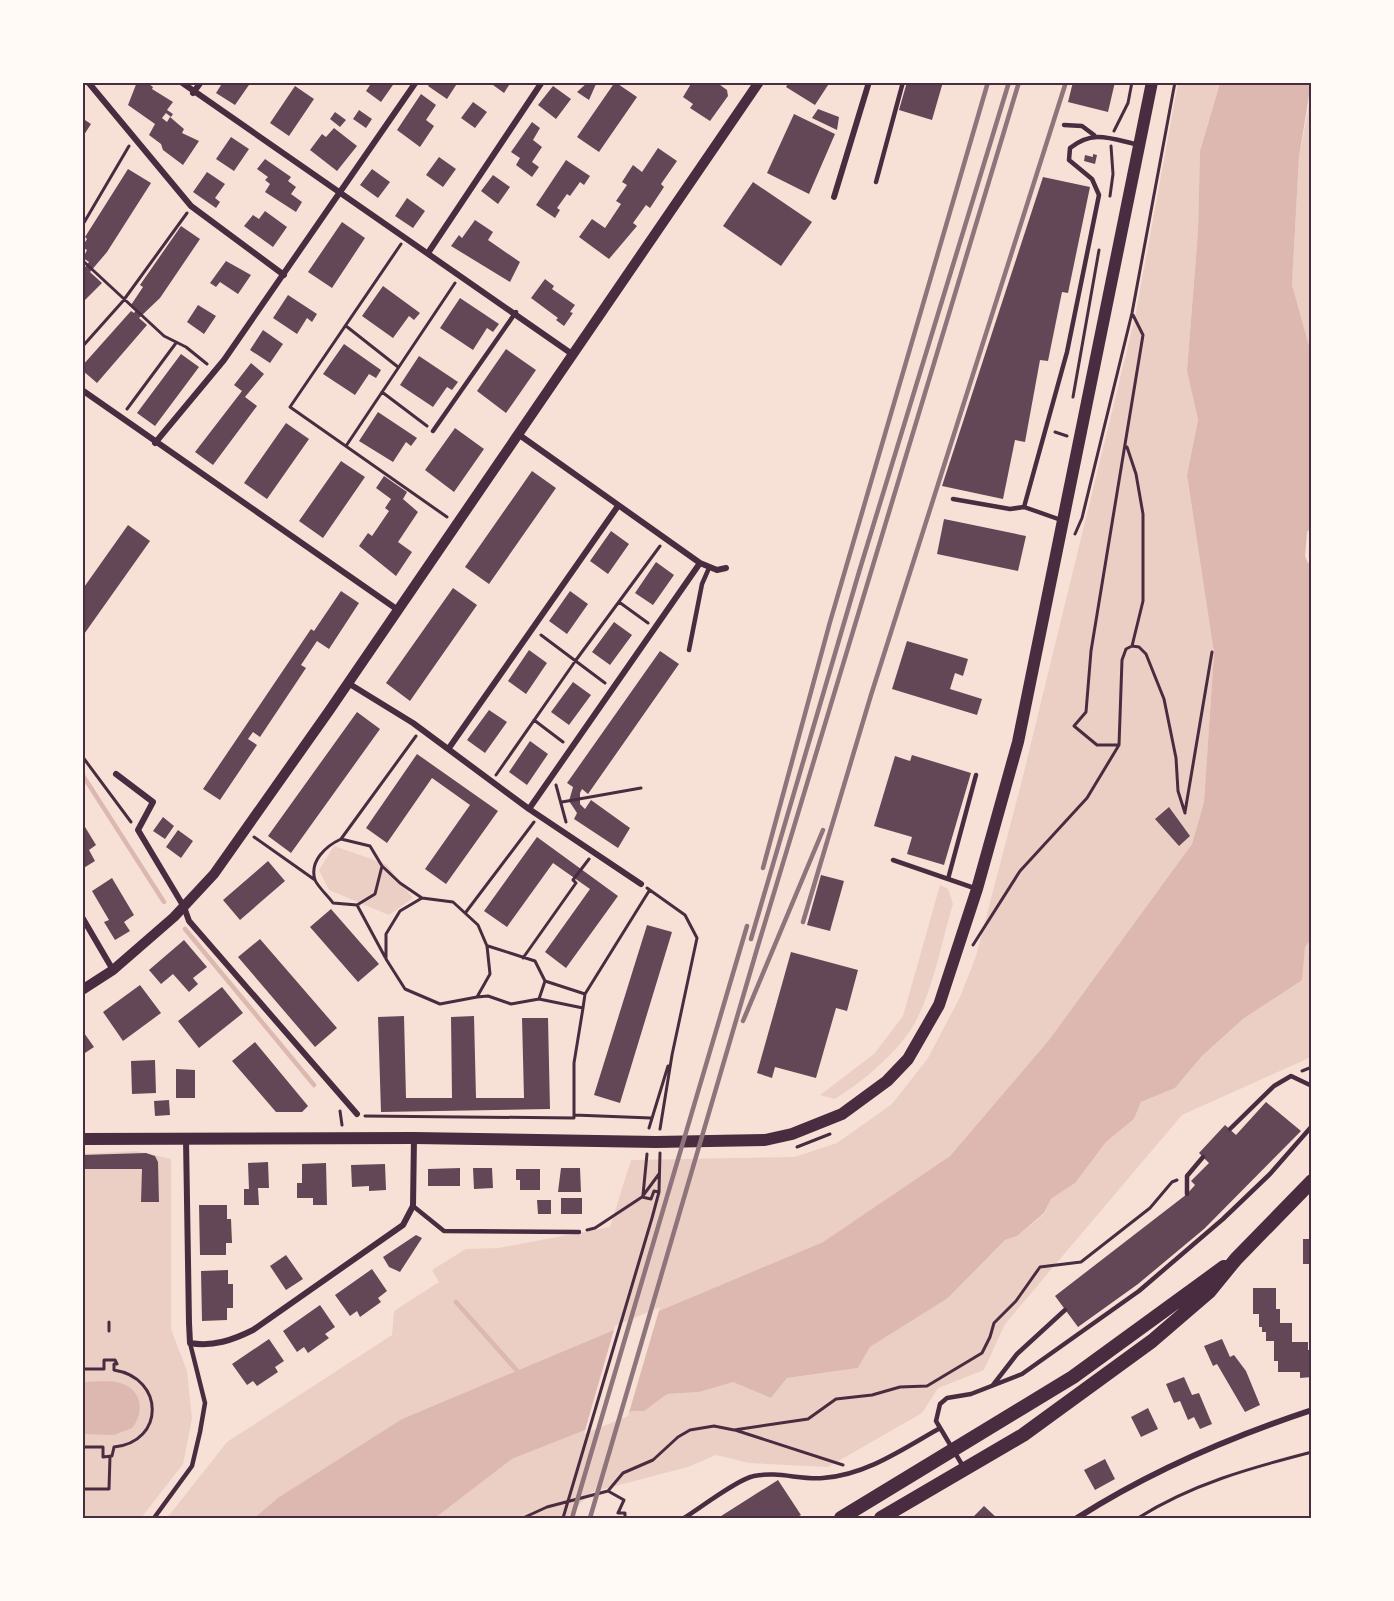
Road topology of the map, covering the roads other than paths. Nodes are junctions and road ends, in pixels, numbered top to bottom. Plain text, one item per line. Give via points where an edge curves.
1 (88, 82) edge
2 (181, 82) edge
3 (201, 82) edge
4 (416, 82) edge
5 (542, 82) edge
6 (869, 82) edge
7 (903, 82) edge
8 (1152, 82) edge
9 (754, 84) edge
10 (194, 93) junction
11 (1064, 125) dead end
12 (1094, 135) junction
13 (1139, 145) junction
14 (876, 182) dead end
15 (340, 194) junction
16 (834, 197) dead end
17 (428, 253) junction
18 (284, 275) junction
19 (516, 312) junction
20 (572, 354) junction
21 (82, 390) edge
22 (434, 431) road end
23 (518, 434) junction
24 (155, 443) junction
25 (953, 499) dead end
26 (618, 506) junction
27 (1024, 507) junction
28 (1063, 520) junction
29 (700, 563) junction
30 (709, 568) junction
31 (726, 568) dead end
32 (398, 610) junction
33 (689, 650) dead end
34 (348, 683) junction
35 (449, 748) junction
36 (116, 774) dead end
37 (976, 775) dead end
38 (529, 809) junction
39 (893, 860) dead end
40 (948, 879) junction
41 (641, 884) road end
42 (977, 889) junction
43 (184, 908) junction
44 (82, 917) edge
45 (113, 970) junction
46 (82, 990) edge
47 (1311, 1086) edge
48 (361, 1115) road end
49 (1311, 1126) edge
50 (1230, 1130) dead end
51 (414, 1138) junction
52 (82, 1139) edge
53 (186, 1139) junction
54 (1203, 1157) dead end
55 (1311, 1181) edge
56 (1187, 1194) dead end
57 (413, 1206) junction
58 (579, 1232) road end
59 (1236, 1259) junction
60 (1065, 1310) dead end
61 (190, 1342) junction
62 (992, 1387) junction
63 (1311, 1410) edge
64 (940, 1428) junction
65 (954, 1450) junction
66 (966, 1471) junction
67 (154, 1518) edge
68 (684, 1518) edge
69 (841, 1518) edge
70 (881, 1518) edge
71 (1077, 1518) edge

1 - 18 street via 191,206
2 - 10 street
3 - 10 street
4 - 15 street
5 - 17 street
6 - 16 street
7 - 14 lane
8 - 13 main road
9 - 20 street
10 - 15 street
11 - 12 lane via 1082,126
12 - 13 lane
12 - 27 lane via 1070,148 1069,160 1092,179 1099,195 1066,352
13 - 28 main road
15 - 17 street
15 - 18 street
17 - 19 street
18 - 24 street via 216,370
19 - 20 street
19 - 22 lane
20 - 23 street
21 - 24 street
23 - 26 street
23 - 32 street
24 - 32 street
25 - 27 lane via 1010,509
26 - 29 street
26 - 35 street
27 - 28 lane
28 - 42 main road via 1018,742
29 - 30 street
29 - 38 street
30 - 31 street
30 - 33 lane via 702,584
32 - 34 street
34 - 35 street
34 - 43 street via 214,874
35 - 38 street
36 - 43 street via 153,801 138,830
37 - 40 lane
38 - 41 street
39 - 40 lane
40 - 42 lane
42 - 51 main road via 939,1005 908,1059 867,1098 817,1125 765,1140 732,1142
43 - 45 street
43 - 48 street via 189,921
44 - 45 street
45 - 46 street
47 - 50 lane via 1291,1076 1274,1086
49 - 62 lane via 1270,1174 1177,1261 1031,1367
51 - 53 main road
51 - 57 street
52 - 53 main road
53 - 61 street
54 - 56 lane via 1187,1176
55 - 59 main road
57 - 58 lane via 444,1230
57 - 61 street via 403,1225 252,1330 232,1341
59 - 65 main road via 1073,1377
59 - 66 main road via 1209,1292 1143,1348
60 - 62 lane via 1017,1354
61 - 67 lane via 205,1403 200,1432 192,1466
62 - 64 lane via 947,1398 936,1412
63 - 71 street via 1251,1430 1198,1454
64 - 65 lane
64 - 68 lane via 890,1457 849,1473 823,1478 774,1473 752,1476
65 - 66 lane
65 - 69 main road
66 - 70 main road

